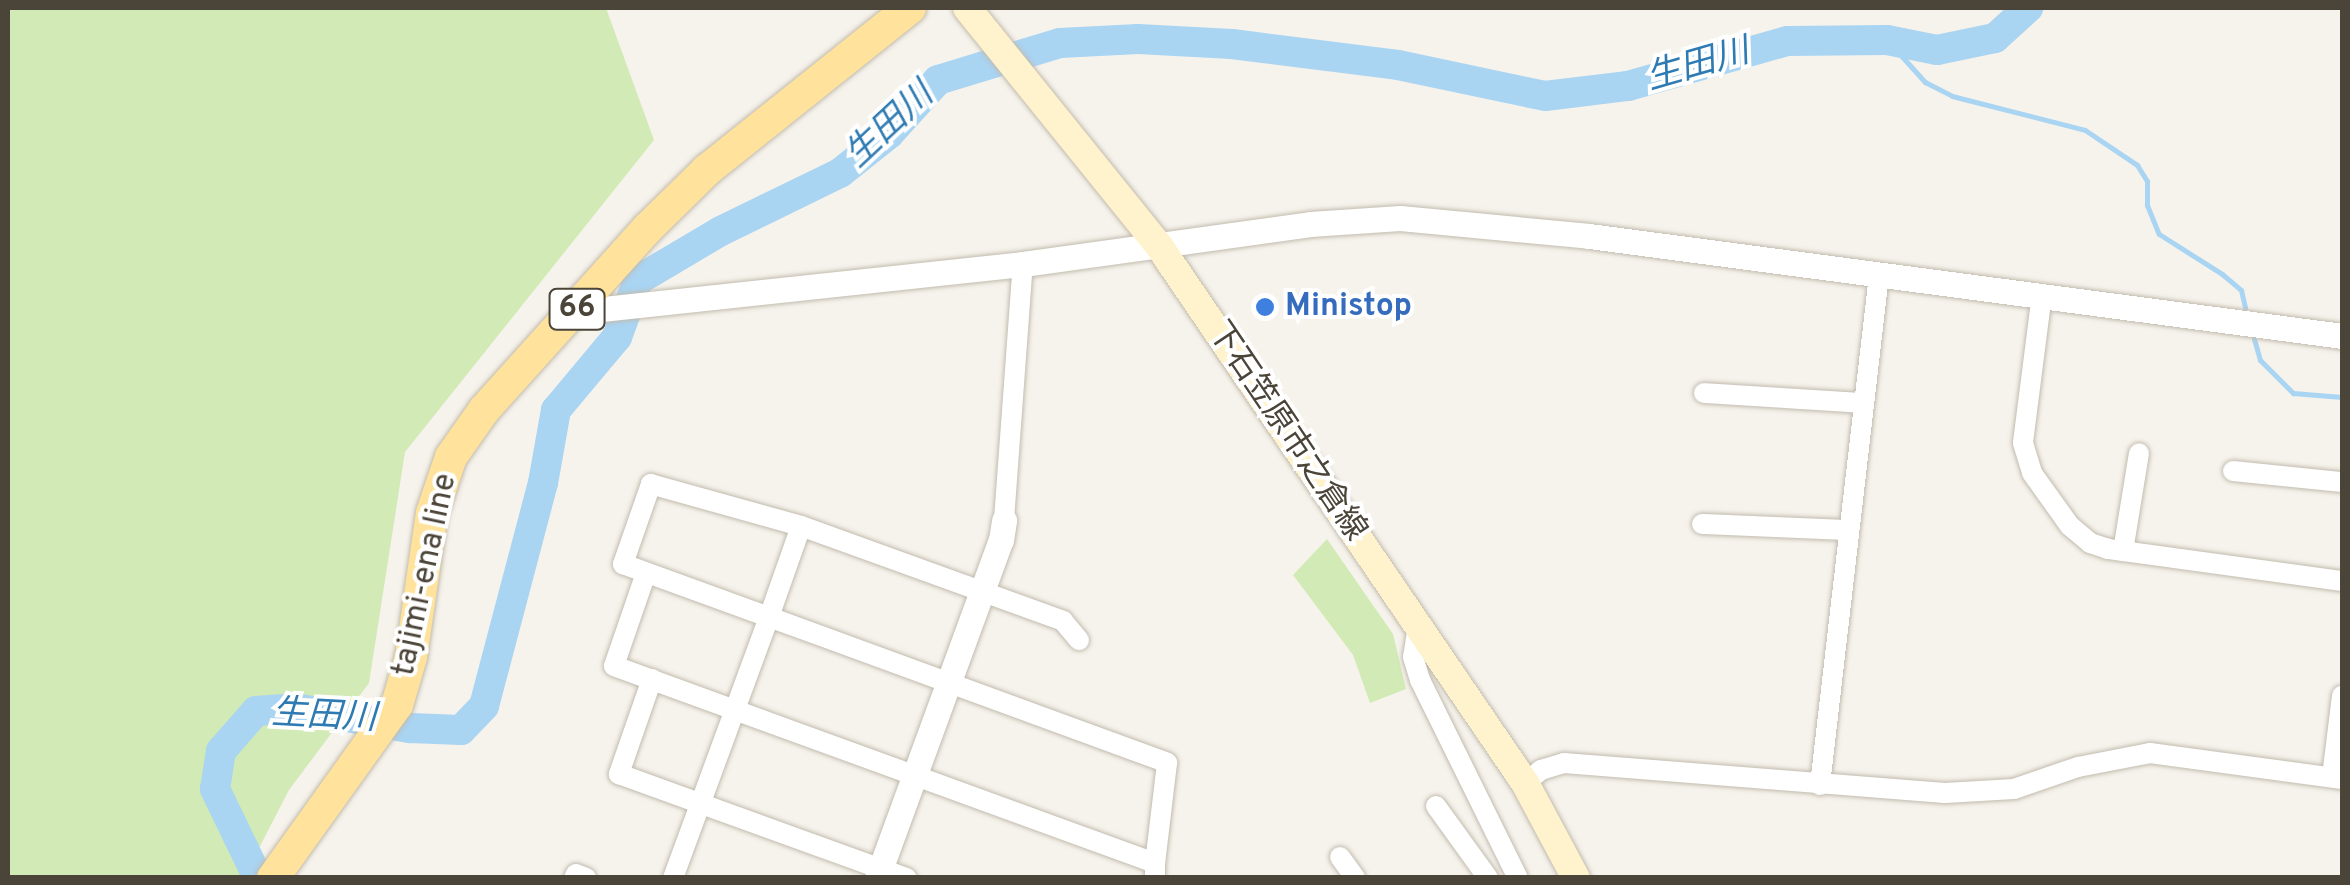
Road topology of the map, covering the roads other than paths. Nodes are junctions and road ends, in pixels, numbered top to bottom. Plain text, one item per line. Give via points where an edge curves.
1 (910, 8) edge
2 (967, 8) edge
3 (1159, 246) junction
4 (1023, 264) junction
5 (1878, 275) junction
6 (2042, 294) junction
7 (590, 311) junction
8 (2342, 336) edge
9 (1704, 392) dead end
10 (1863, 403) junction
11 (2139, 453) dead end
12 (2232, 471) dead end
13 (2342, 482) edge
14 (1004, 520) joint
15 (1702, 524) dead end
16 (802, 526) junction
17 (1848, 530) junction
18 (2123, 551) junction
19 (646, 574) junction
20 (2342, 581) edge
21 (982, 592) junction
22 (770, 617) junction
23 (1418, 626) junction
24 (1079, 640) dead end
25 (652, 679) junction
26 (949, 684) junction
27 (2342, 696) edge
28 (735, 710) junction
29 (914, 775) junction
30 (2337, 778) edge
31 (1526, 783) junction
32 (1820, 785) junction
33 (700, 803) junction
34 (1436, 806) dead end
35 (1340, 858) dead end
36 (1155, 870) edge
37 (878, 873) edge
38 (273, 876) edge
39 (574, 878) edge
40 (586, 878) edge
41 (672, 878) edge
42 (906, 878) edge
43 (1355, 878) edge
44 (1488, 878) edge
45 (1518, 878) edge
46 (1576, 878) edge

1 - 7 main road, tajimi-ena line / 66 via 708,170 648,228
2 - 3 main road, 下石笠原市之倉線
3 - 4 street
3 - 5 street via 1400,218
3 - 23 main road, 下石笠原市之倉線
4 - 7 street
4 - 14 street
5 - 6 street
5 - 10 street
6 - 8 street
6 - 18 street via 2023,442 2032,473 2090,544
7 - 38 main road, tajimi-ena line / 66 via 484,410 451,457 432,513 412,657 397,705
9 - 10 street
10 - 17 street
11 - 18 street
12 - 13 street
14 - 21 street
15 - 17 street
16 - 19 street via 650,484 622,564
16 - 21 street
16 - 22 street
17 - 32 street
18 - 20 street
19 - 22 street
19 - 25 street via 614,666
21 - 24 street via 1063,621
21 - 26 street
22 - 26 street
22 - 28 street
23 - 31 main road, 下石笠原市之倉線
23 - 45 street via 1413,657 1420,680
25 - 28 street
25 - 33 street via 620,774
26 - 29 street
26 - 36 street via 1167,763
27 - 30 street
28 - 29 street
28 - 33 street
29 - 36 street
29 - 37 street
30 - 32 street via 2150,753 2078,766 2014,789
31 - 32 street via 1564,763
31 - 46 main road, 下石笠原市之倉線
33 - 37 street
33 - 41 street
34 - 44 street
35 - 43 street
37 - 42 street
39 - 40 street

